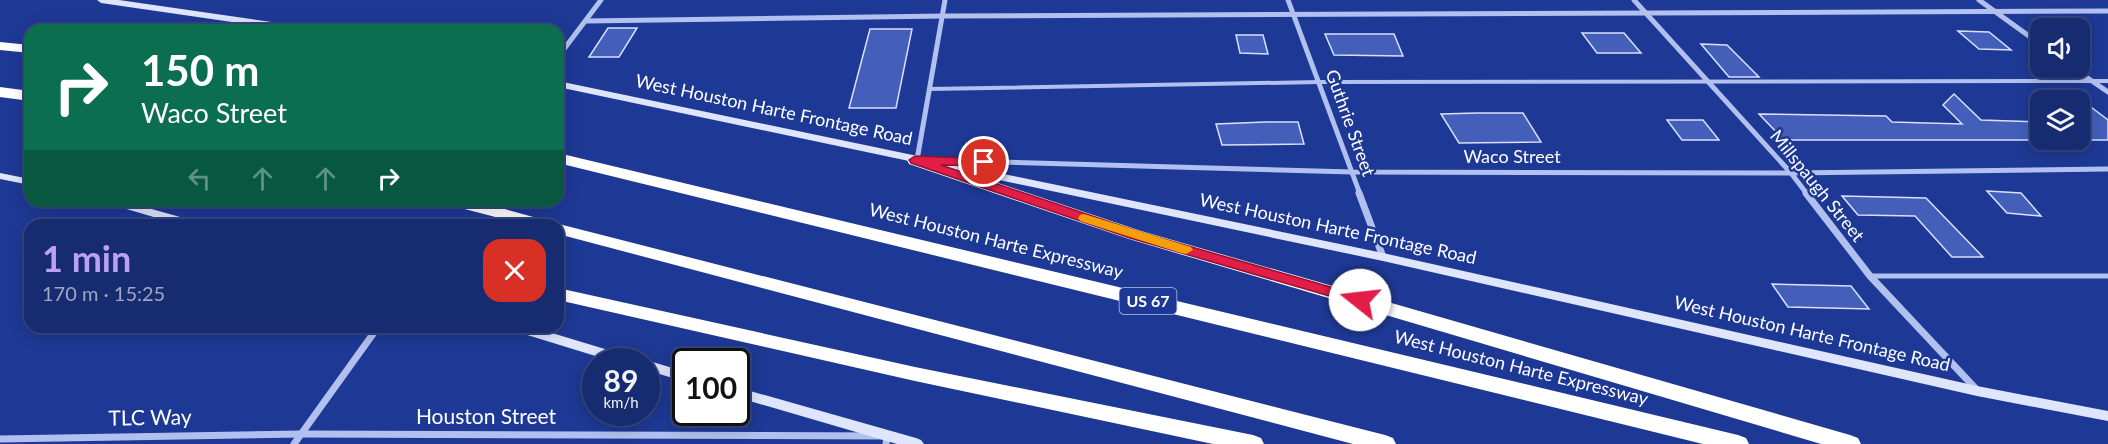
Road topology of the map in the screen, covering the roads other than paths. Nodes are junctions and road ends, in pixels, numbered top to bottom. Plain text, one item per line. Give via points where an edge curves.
1 (101, 0) edge
2 (602, 0) edge
3 (945, 0) edge
4 (1288, 0) edge
5 (1634, 0) edge
6 (1979, 0) edge
7 (1994, 11) junction
8 (2108, 11) edge
9 (1646, 14) junction
10 (944, 15) junction
11 (1294, 15) junction
12 (587, 21) junction
13 (265, 24) edge
14 (2030, 37) edge
15 (0, 46) edge
16 (24, 48) edge
17 (564, 50) edge
18 (2087, 78) edge
19 (2091, 81) junction
20 (2108, 81) edge
21 (1319, 82) junction
22 (1708, 82) junction
23 (564, 85) edge
24 (929, 89) junction
25 (0, 92) edge
26 (2108, 92) edge
27 (24, 95) edge
28 (564, 159) edge
29 (915, 160) junction
30 (2108, 169) edge
31 (1352, 172) junction
32 (1791, 173) junction
33 (0, 176) edge
34 (24, 181) edge
35 (131, 207) edge
36 (478, 207) edge
37 (173, 219) edge
38 (524, 219) edge
39 (564, 230) edge
40 (1383, 257) junction
41 (1870, 276) junction
42 (2108, 276) edge
43 (564, 295) edge
44 (374, 333) edge
45 (536, 333) edge
46 (586, 348) edge
47 (1977, 391) junction
48 (750, 396) edge
49 (2108, 416) edge
50 (300, 434) junction
51 (0, 439) edge
52 (886, 440) edge
53 (294, 444) edge
54 (916, 444) edge
55 (1253, 444) edge
56 (1385, 444) edge
57 (1738, 444) edge
58 (1850, 444) edge

1 - 13 main road
2 - 12 street
3 - 10 street
4 - 11 street, Guthrie Street
5 - 9 street, Millspaugh Street
6 - 7 street
7 - 8 street
7 - 9 street
7 - 14 street
9 - 11 street
9 - 22 street, Millspaugh Street
10 - 11 street
10 - 12 street
10 - 24 street
11 - 21 street, Guthrie Street
12 - 17 street
15 - 16 highway
18 - 19 street
19 - 20 lane
19 - 22 lane
19 - 26 street
21 - 22 lane
21 - 24 lane
21 - 31 street, Guthrie Street
22 - 32 street, Millspaugh Street
23 - 29 main road, West Houston Harte Frontage Road
24 - 29 street
25 - 27 highway
28 - 57 highway, West Houston Harte Expressway / US 67
29 - 31 street, Waco Street
29 - 40 main road, West Houston Harte Frontage Road
29 - 58 highway via 1135,235
30 - 32 street, Waco Street
31 - 32 street, Waco Street
31 - 40 street, Guthrie Street
32 - 41 street, Millspaugh Street
33 - 34 main road
35 - 37 main road
36 - 38 highway
39 - 56 highway
40 - 47 main road, West Houston Harte Frontage Road
41 - 42 lane
41 - 47 street, Millspaugh Street
43 - 55 highway
44 - 50 street
45 - 46 main road
47 - 49 main road, West Houston Harte Frontage Road
48 - 52 main road
50 - 51 street, TLC Way
50 - 52 street, Houston Street
50 - 53 street
52 - 54 main road

